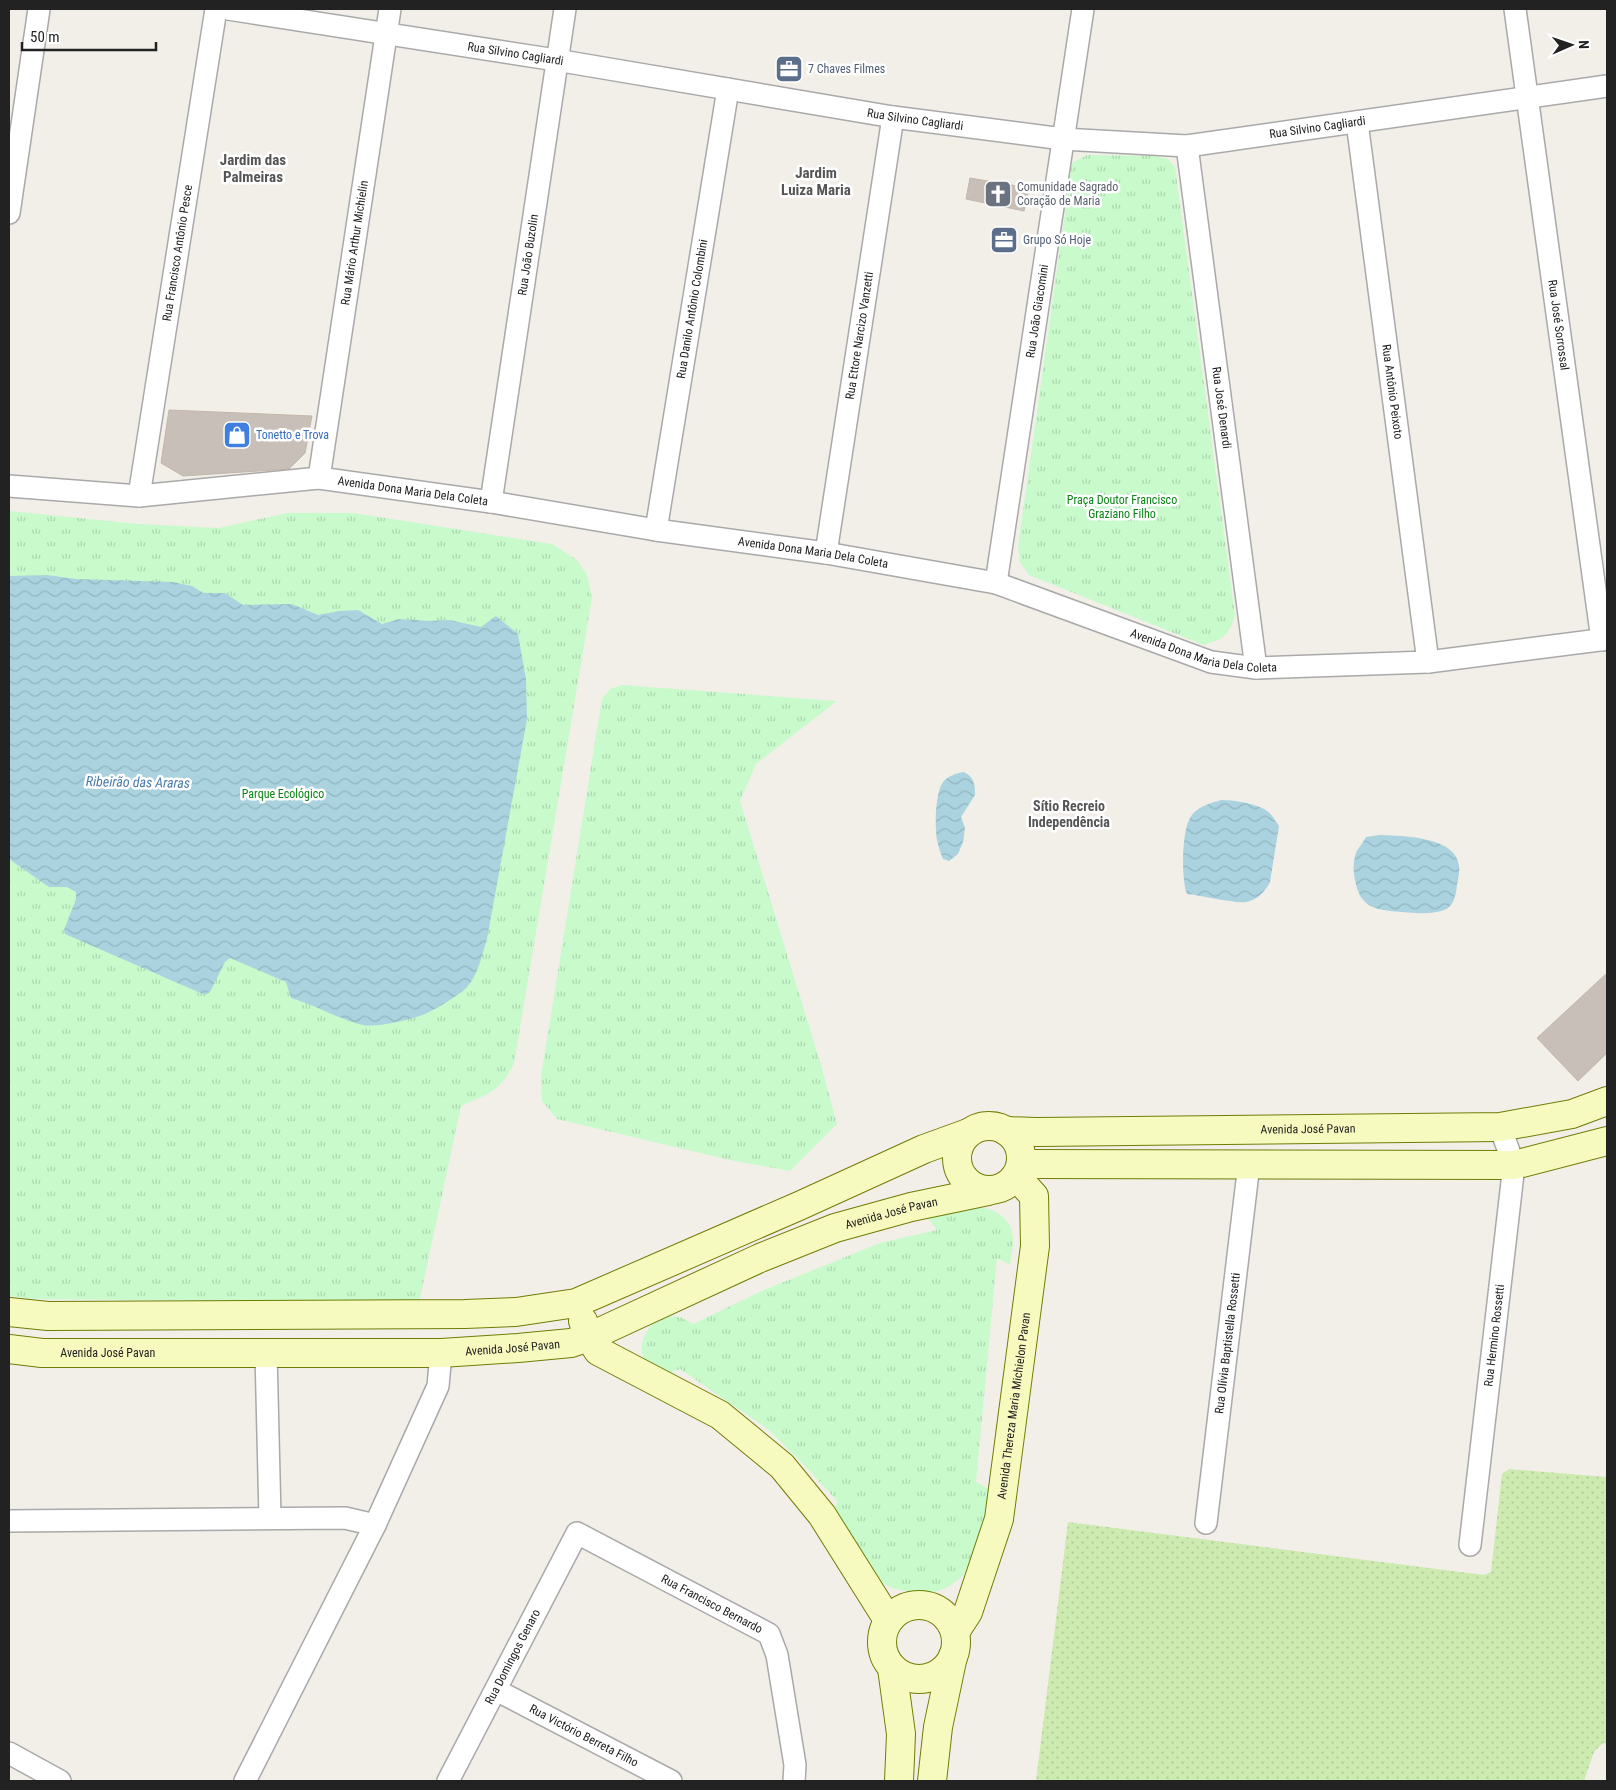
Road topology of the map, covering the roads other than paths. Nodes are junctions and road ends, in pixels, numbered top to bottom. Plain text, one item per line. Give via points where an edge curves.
1 (40, 9) edge
2 (216, 9) edge
3 (228, 9) edge
4 (390, 9) edge
5 (564, 9) edge
6 (1083, 9) edge
7 (1515, 9) edge
8 (386, 33) junction
9 (556, 60) junction
10 (1607, 86) edge
11 (728, 89) junction
12 (1526, 97) junction
13 (893, 117) junction
14 (1357, 122) junction
15 (1063, 139) junction
16 (1187, 146) junction
17 (9, 213) edge
18 (319, 478) junction
19 (9, 486) edge
20 (139, 496) junction
21 (491, 502) junction
22 (656, 530) junction
23 (826, 553) junction
24 (996, 583) junction
25 (1605, 639) edge
26 (1428, 662) junction
27 (1256, 668) junction
28 (1607, 1101) edge
29 (1500, 1127) junction
30 (1006, 1131) junction
31 (968, 1133) junction
32 (1607, 1141) edge
33 (1249, 1164) junction
34 (1514, 1165) junction
35 (1019, 1170) junction
36 (988, 1191) junction
37 (576, 1303) junction
38 (9, 1312) edge
39 (589, 1337) junction
40 (9, 1349) edge
41 (266, 1353) junction
42 (441, 1353) junction
43 (270, 1518) junction
44 (9, 1521) edge
45 (1206, 1523) dead end
46 (375, 1525) junction
47 (576, 1533) joint
48 (1470, 1545) dead end
49 (888, 1620) junction
50 (954, 1644) junction
51 (892, 1668) junction
52 (496, 1690) junction
53 (9, 1753) edge
54 (60, 1781) edge
55 (245, 1781) edge
56 (448, 1781) edge
57 (671, 1781) edge
58 (794, 1781) edge
59 (899, 1781) edge
60 (932, 1781) edge

1 - 17 street
2 - 20 street, Rua Francisco Antônio Pesce
3 - 8 street, Rua Silvino Cagliardi
4 - 8 street, Rua Mário Arthur Michielin
5 - 9 street, Rua João Buzolin
6 - 15 street, Rua João Giacomini
7 - 12 street, Rua José Sorrossal
8 - 9 street, Rua Silvino Cagliardi
8 - 18 street, Rua Mário Arthur Michielin
9 - 11 street, Rua Silvino Cagliardi
9 - 21 street, Rua João Buzolin
10 - 12 street, Rua Silvino Cagliardi
11 - 13 street, Rua Silvino Cagliardi
11 - 22 street, Rua Danilo Antônio Colombini
12 - 14 street, Rua Silvino Cagliardi
12 - 25 street, Rua José Sorrossal
13 - 15 street, Rua Silvino Cagliardi
13 - 23 street, Rua Ettore Narcizo Vanzetti
14 - 16 street, Rua Silvino Cagliardi
14 - 26 street, Rua Antônio Peixoto
15 - 16 street, Rua Silvino Cagliardi
15 - 24 street, Rua João Giacomini
16 - 27 street, Rua José Denardi
18 - 20 street, Avenida Dona Maria Dela Coleta
18 - 21 street, Avenida Dona Maria Dela Coleta
19 - 20 street, Avenida Dona Maria Dela Coleta
21 - 22 street, Avenida Dona Maria Dela Coleta
22 - 23 street, Avenida Dona Maria Dela Coleta
23 - 24 street, Avenida Dona Maria Dela Coleta
24 - 27 street, Avenida Dona Maria Dela Coleta via 1211,662
25 - 26 street, Avenida Dona Maria Dela Coleta
26 - 27 street, Avenida Dona Maria Dela Coleta
28 - 29 street, Avenida José Pavan via 1572,1114
29 - 30 street, Avenida José Pavan
29 - 34 street, Rua Hermino Rossetti
30 - 31 street via 997,1126 987,1126
30 - 35 street via 1019,1145
31 - 36 street via 957,1152 960,1174 977,1189
31 - 37 street via 924,1149
32 - 34 street
33 - 34 street
33 - 35 street
33 - 45 street, Rua Olívia Baptistella Rossetti
34 - 48 street, Rua Hermino Rossetti
35 - 36 street via 1004,1187
35 - 50 street, Avenida Thereza Maria Michielon Pavan via 1034,1196 1035,1246 999,1519
36 - 39 street, Avenida José Pavan via 835,1228 760,1258
37 - 38 street via 516,1312 465,1314 48,1316
37 - 39 street
39 - 42 street, Avenida José Pavan via 571,1343
39 - 49 street via 598,1351 720,1415 782,1466 822,1515
40 - 41 street, Avenida José Pavan via 42,1353
41 - 42 street, Avenida José Pavan
41 - 43 street
42 - 46 street via 438,1386
43 - 44 street
43 - 46 street via 346,1518
46 - 55 street
47 - 52 street, Rua Domingos Genaro
47 - 58 street, Rua Francisco Bernardo via 769,1634 777,1655 796,1765
49 - 50 street via 907,1606 931,1606 950,1621
49 - 51 street via 882,1645
50 - 51 street via 947,1666 937,1674 914,1679
50 - 60 street, Avenida Thereza Maria Michielon Pavan via 938,1727
51 - 59 street via 901,1734
52 - 56 street, Rua Domingos Genaro
52 - 57 street, Rua Victório Berreta Filho
53 - 54 street

